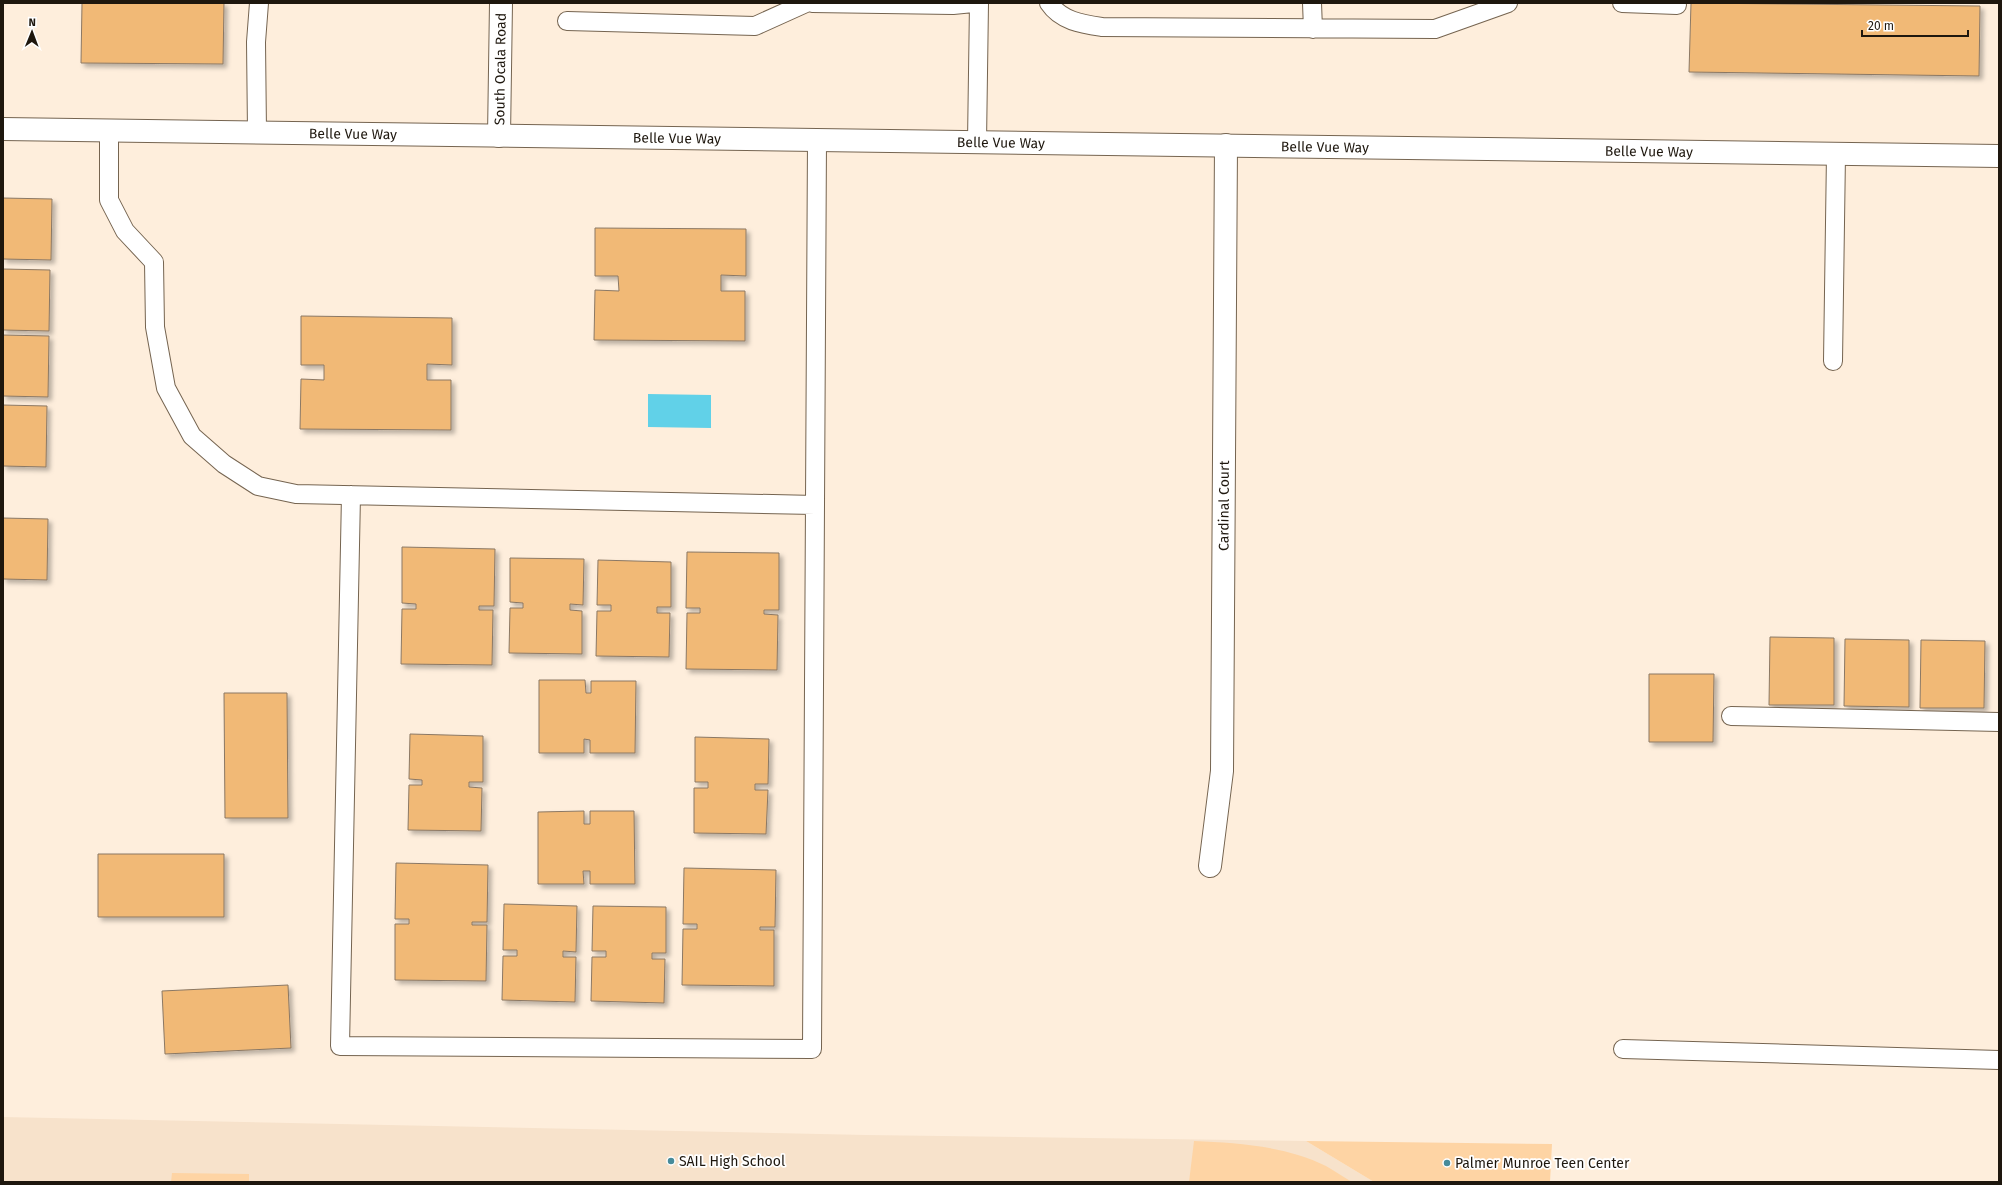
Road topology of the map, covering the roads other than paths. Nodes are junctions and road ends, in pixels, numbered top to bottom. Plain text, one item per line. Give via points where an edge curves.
1 (259, 3) edge
2 (501, 3) edge
3 (806, 3) edge
4 (812, 3) edge
5 (974, 3) edge
6 (979, 3) edge
7 (1049, 3) edge
8 (1312, 3) edge
9 (1508, 3) edge
10 (1622, 3) edge
11 (1677, 5) dead end
12 (567, 21) dead end
13 (1313, 29) junction
14 (3, 129) edge
15 (109, 130) junction
16 (257, 132) junction
17 (499, 136) junction
18 (817, 140) junction
19 (977, 142) junction
20 (1226, 146) junction
21 (1836, 154) junction
22 (1999, 156) edge
23 (1833, 361) dead end
24 (351, 495) junction
25 (815, 505) junction
26 (1731, 716) dead end
27 (1999, 722) edge
28 (1210, 866) dead end
29 (1623, 1049) dead end
30 (1999, 1060) edge

1 - 16 lane via 256,42
2 - 17 street, South Ocala Road
3 - 12 lane via 755,26
4 - 5 lane via 953,6
6 - 19 lane
7 - 13 lane via 1056,12 1076,22 1102,28
8 - 13 lane
9 - 13 lane via 1435,29
10 - 11 lane
14 - 15 street, Belle Vue Way
15 - 16 street, Belle Vue Way
15 - 24 lane via 109,200 125,231 154,262 155,327 166,388 192,436 224,464 258,486 296,494
16 - 17 street, Belle Vue Way
17 - 18 street, Belle Vue Way
18 - 19 street, Belle Vue Way
18 - 25 lane
19 - 20 street, Belle Vue Way
20 - 21 street, Belle Vue Way
20 - 28 street, Cardinal Court via 1222,771
21 - 22 street, Belle Vue Way
21 - 23 lane
24 - 25 lane
24 - 25 lane via 340,1046 812,1049
26 - 27 lane
29 - 30 lane

